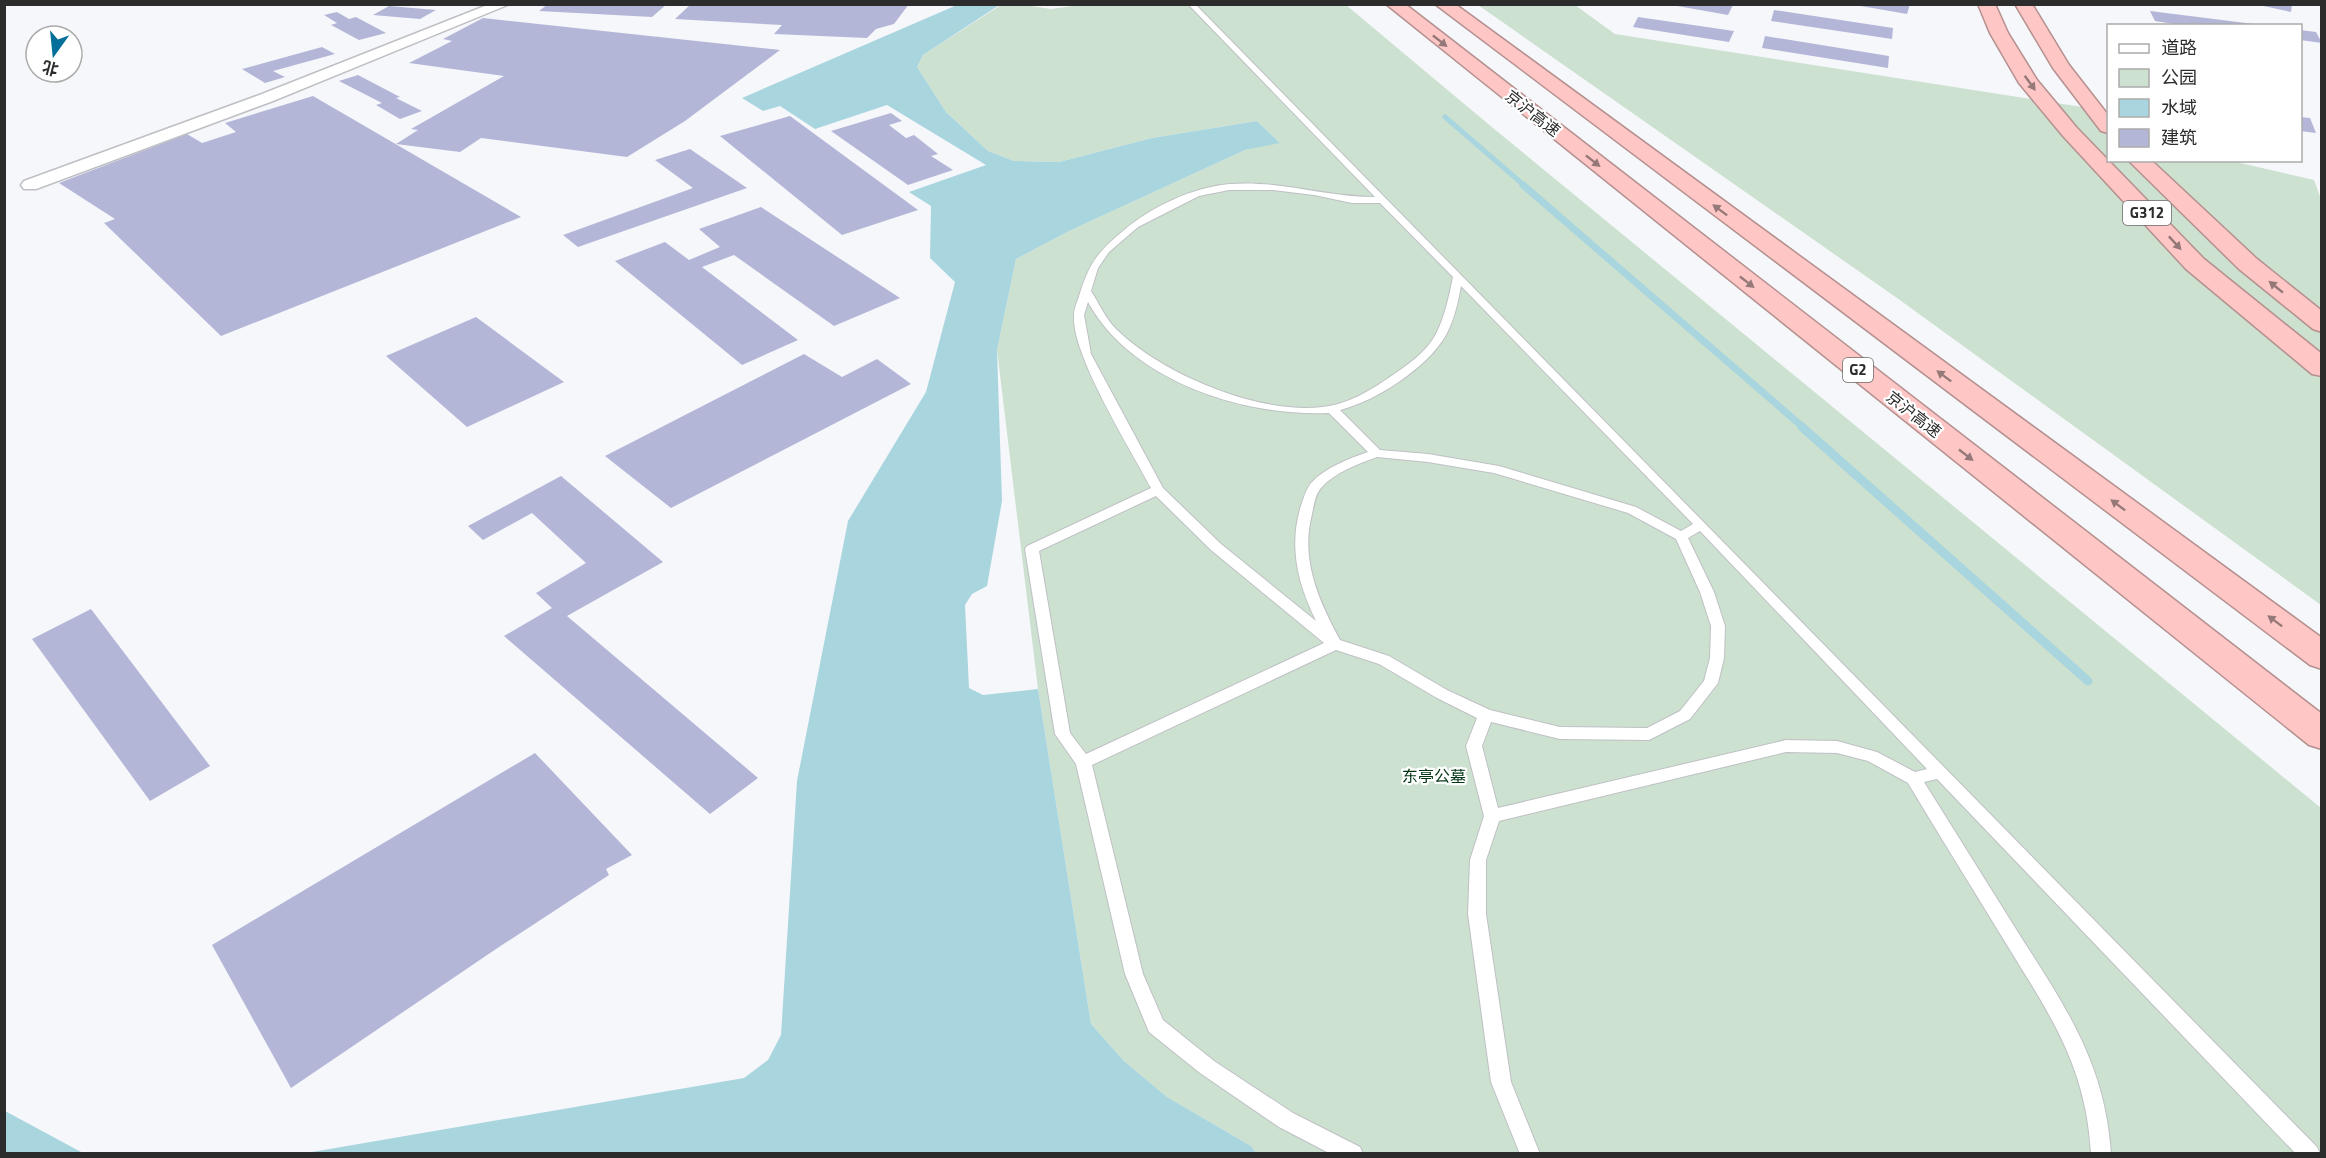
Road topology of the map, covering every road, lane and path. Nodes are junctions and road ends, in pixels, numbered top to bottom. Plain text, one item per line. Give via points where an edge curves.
1 (504, 4) edge
2 (1191, 4) edge
3 (1394, 4) edge
4 (1443, 4) edge
5 (1986, 4) edge
6 (2023, 4) edge
7 (2107, 125) edge
8 (2140, 162) edge
9 (30, 185) dead end
10 (1383, 200) junction
11 (1458, 276) junction
12 (1086, 290) junction
13 (2322, 324) edge
14 (2322, 368) edge
15 (1332, 409) junction
16 (1376, 453) junction
17 (1158, 490) junction
18 (1701, 525) junction
19 (1681, 536) junction
20 (1335, 644) junction
21 (2322, 656) edge
22 (1486, 715) junction
23 (2322, 735) edge
24 (1083, 762) junction
25 (1940, 772) junction
26 (1914, 779) junction
27 (1492, 816) junction
28 (1353, 1154) edge
29 (1530, 1154) edge
30 (2101, 1154) edge
31 (2310, 1154) edge

1 - 9 street via 259,103
2 - 10 lane
3 -> 23 highway, 京沪高速 / G2
21 -> 4 highway, 京沪高速
5 -> 14 highway, G312 via 2029,83 2056,116 2195,264
6 - 7 highway via 2080,94
13 -> 8 highway, G312 via 2248,264
10 - 11 lane
10 - 12 lane via 1352,200 1273,187 1229,187 1196,194 1135,225 1106,249 1093,268
11 - 15 lane via 1446,325 1436,343 1388,384
11 - 18 lane
12 - 15 lane via 1112,331 1142,355 1183,378 1235,400 1283,410
12 - 17 lane via 1079,315 1086,354
15 - 16 lane
16 - 19 lane via 1505,472 1632,510
16 - 20 lane via 1340,467 1314,487 1302,520 1301,564 1311,600
17 - 20 lane via 1216,547
17 - 24 lane via 1032,549 1063,734
18 - 19 lane
18 - 25 lane
19 - 22 lane via 1718,626 1711,683 1685,715 1649,734 1609,735 1560,733
20 - 22 lane via 1384,660
20 - 24 lane
22 - 27 lane via 1474,746
24 - 28 lane via 1134,974 1156,1026 1207,1067 1286,1120
25 - 26 lane
25 - 31 lane
26 - 27 lane via 1872,756 1837,747 1786,746
26 - 30 lane via 2075,1040 2096,1095
27 - 29 lane via 1478,860 1477,914 1501,1082

